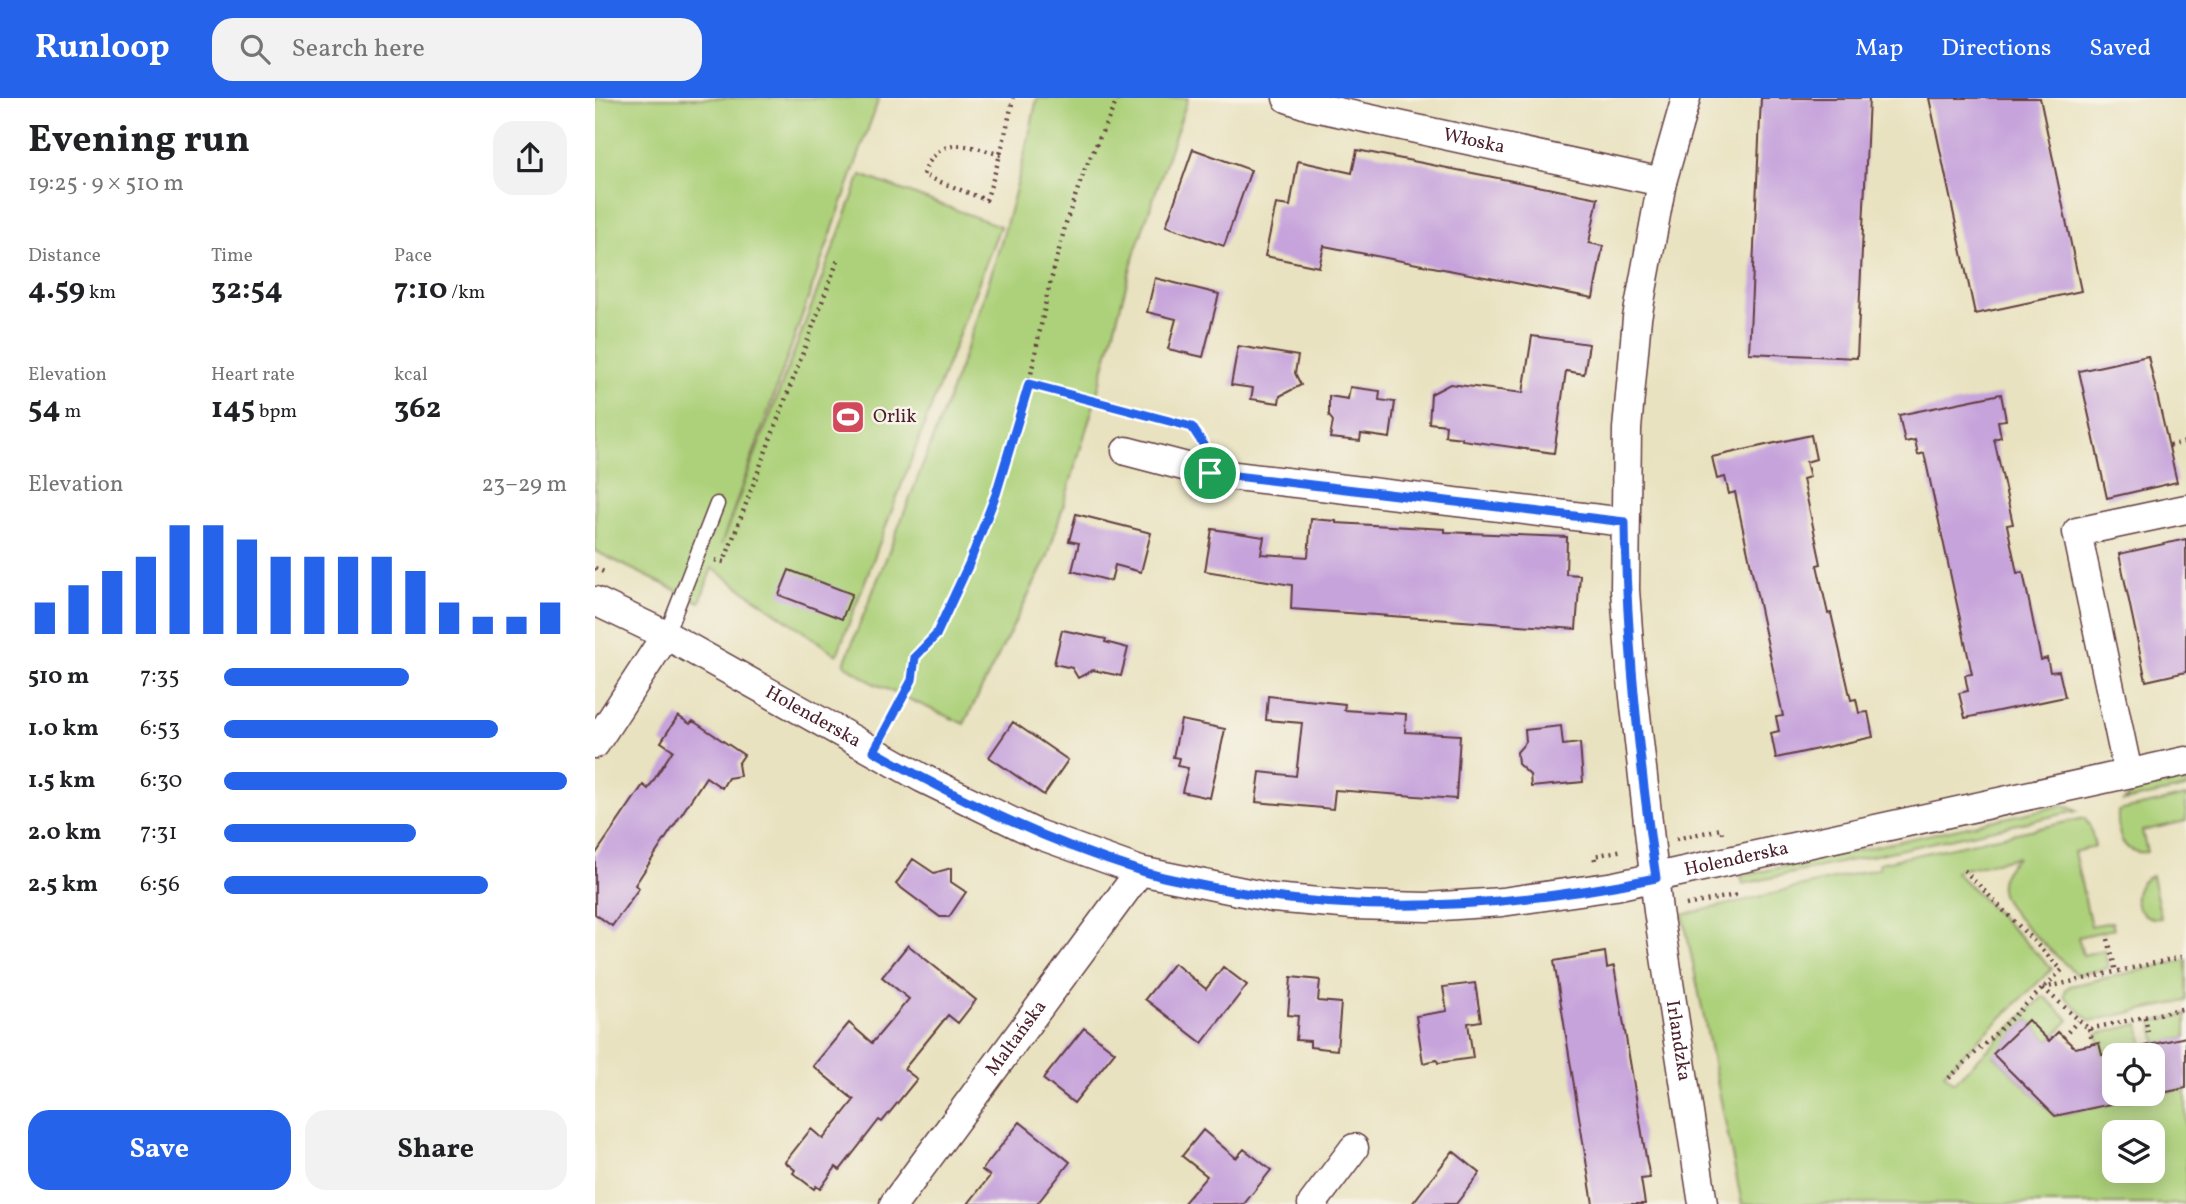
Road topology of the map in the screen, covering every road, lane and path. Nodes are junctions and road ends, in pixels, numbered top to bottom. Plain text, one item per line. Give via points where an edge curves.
1 (1013, 98) edge
2 (1118, 98) edge
3 (1287, 98) edge
4 (1686, 98) edge
5 (1001, 155) junction
6 (1662, 182) junction
7 (839, 257) dead end
8 (1029, 384) junction
9 (2186, 442) edge
10 (2169, 446) dead end
11 (1126, 451) dead end
12 (1210, 473) junction
13 (717, 504) dead end
14 (2186, 509) edge
15 (1625, 522) junction
16 (698, 553) junction
17 (595, 601) edge
18 (666, 635) junction
19 (595, 744) edge
20 (874, 751) junction
21 (2186, 761) edge
22 (2128, 773) junction
23 (1964, 870) dead end
24 (1139, 871) junction
25 (1656, 878) junction
26 (1734, 890) dead end
27 (1674, 908) dead end
28 (2108, 939) dead end
29 (2186, 956) edge
30 (2116, 972) junction
31 (2043, 988) junction
32 (2186, 1008) edge
33 (2145, 1017) junction
34 (2078, 1021) junction
35 (2089, 1029) junction
36 (2148, 1032) dead end
37 (2063, 1037) dead end
38 (2093, 1044) dead end
39 (1949, 1078) dead end
40 (1354, 1148) dead end
41 (894, 1204) edge
42 (1312, 1204) edge
43 (1703, 1204) edge

1 - 5 path
2 - 8 path via 1067,219
3 - 6 street, Włoska
4 - 6 street
5 - 5 path via 968,145 949,146 933,156 923,176 986,200
6 - 15 street via 1637,318
7 - 16 path via 724,562
8 - 12 path via 1192,427 1209,453
8 - 20 path via 969,564 936,635 915,657 912,680
9 - 10 path
11 - 12 street
12 - 15 street
13 - 16 lane
14 - 22 street via 2077,532
15 - 25 street via 1631,670
16 - 18 lane
17 - 18 street, Holenderska
18 - 19 street
18 - 20 street, Holenderska
20 - 24 street, Holenderska via 1037,834
21 - 22 street, Holenderska
22 - 25 street, Holenderska
23 - 31 path via 2062,970
24 - 25 street, Holenderska via 1273,898 1427,907 1502,902
24 - 41 street, Maltańska
25 - 43 street, Irlandzka
26 - 27 path via 1735,895
28 - 30 path
29 - 30 path
30 - 31 path
31 - 34 path
31 - 39 path
32 - 33 path
33 - 35 path
33 - 36 path
34 - 35 path
34 - 37 path
35 - 38 path
40 - 42 street

